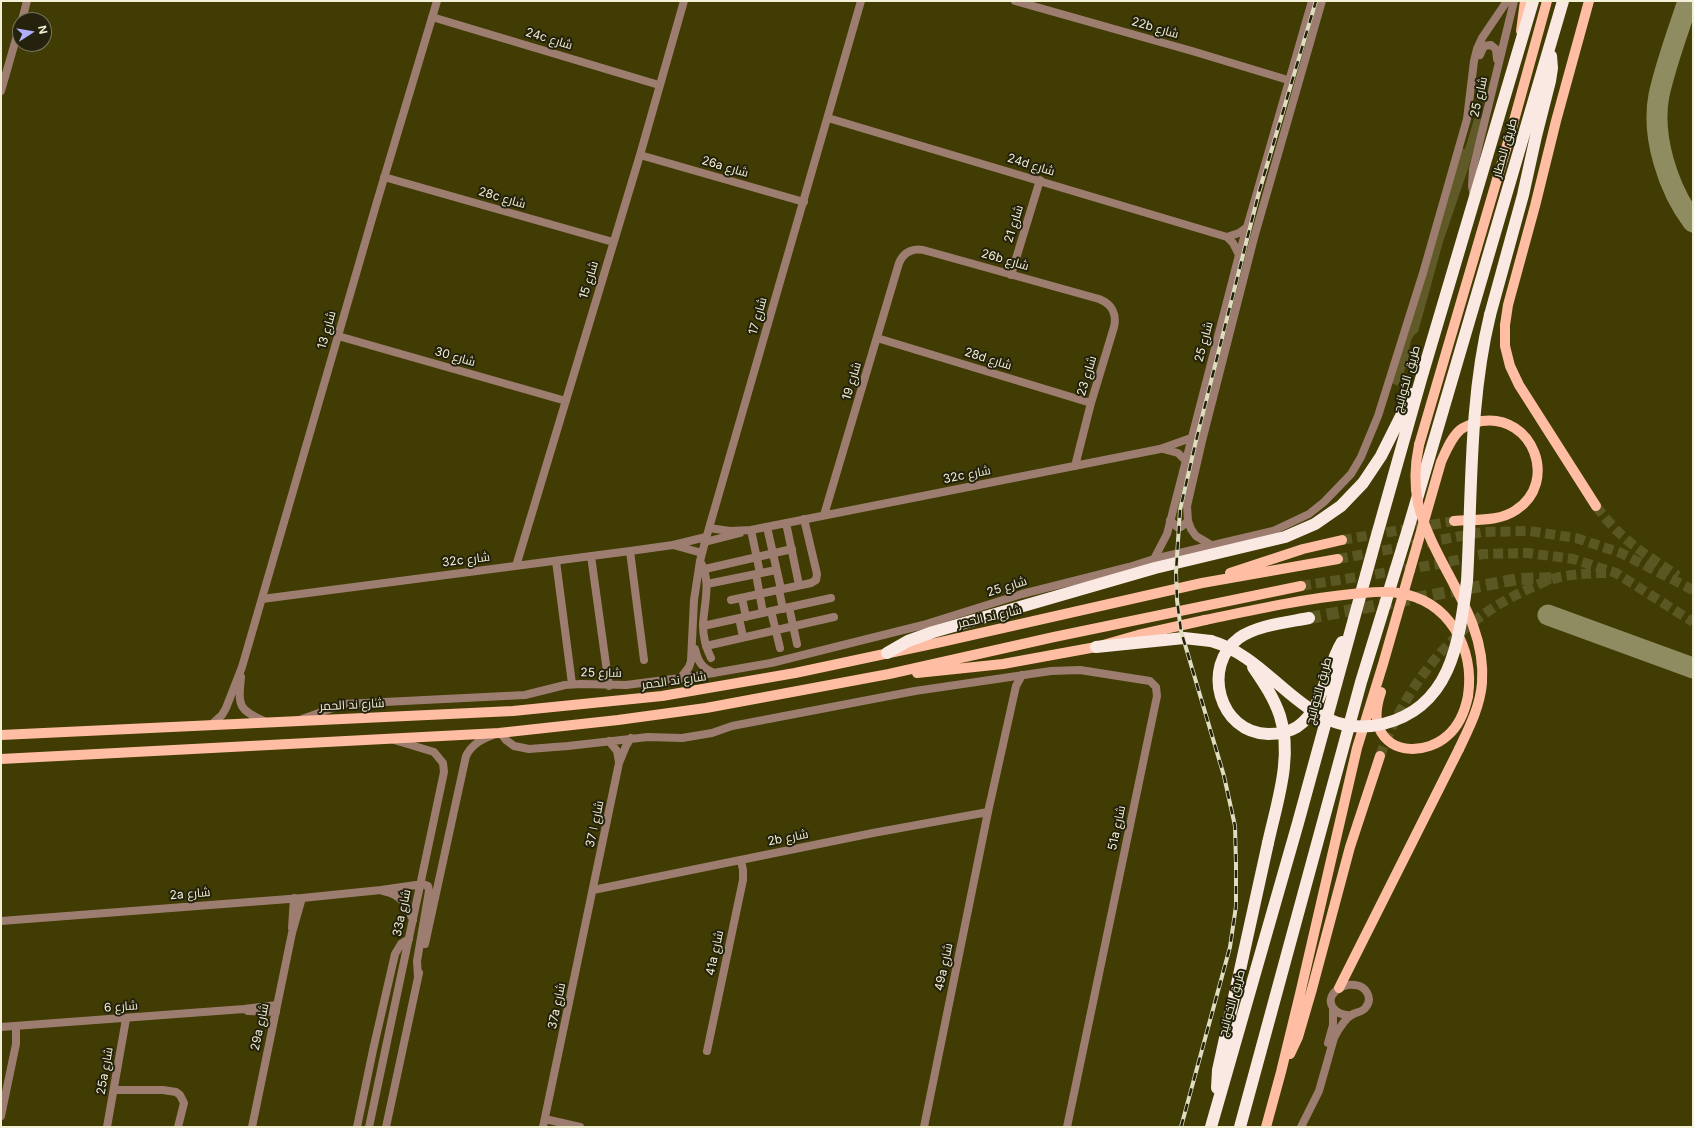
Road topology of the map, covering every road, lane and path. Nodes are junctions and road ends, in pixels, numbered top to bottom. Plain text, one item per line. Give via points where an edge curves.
1 (27, 1) edge
2 (437, 1) edge
3 (684, 1) edge
4 (861, 1) edge
5 (1015, 1) edge
6 (1312, 1) edge
7 (1322, 1) edge
8 (1508, 1) edge
9 (1514, 1) edge
10 (1524, 1) edge
11 (1533, 1) edge
12 (1547, 1) edge
13 (1563, 1) edge
14 (1589, 1) edge
15 (24, 12) edge
16 (432, 16) junction
17 (1521, 44) junction
18 (1549, 49) junction
19 (12, 52) edge
20 (1498, 67) junction
21 (1472, 78) junction
22 (1288, 80) junction
23 (659, 85) junction
24 (1, 91) edge
25 (828, 118) junction
26 (640, 154) junction
27 (384, 177) junction
28 (1040, 180) junction
29 (1475, 198) junction
30 (804, 202) junction
31 (1246, 228) junction
32 (1227, 236) junction
33 (613, 242) junction
34 (904, 255) joint
35 (1239, 255) junction
36 (1455, 262) joint
37 (1011, 275) junction
38 (1100, 299) joint
39 (338, 336) junction
40 (877, 338) junction
41 (1421, 379) junction
42 (566, 401) junction
43 (1091, 403) junction
44 (1191, 438) junction
45 (1160, 449) junction
46 (1185, 460) junction
47 (1075, 466) junction
48 (1596, 506) tunnel mouth
49 (824, 515) junction
50 (804, 519) junction
51 (1170, 520) junction
52 (1188, 521) junction
53 (1454, 521) tunnel mouth
54 (786, 523) junction
55 (767, 527) junction
56 (709, 528) junction
57 (749, 530) junction
58 (706, 539) junction
59 (1342, 540) tunnel mouth
60 (673, 545) junction
61 (1211, 545) junction
62 (792, 549) junction
63 (630, 551) junction
64 (773, 554) junction
65 (591, 556) junction
66 (701, 557) junction
67 (756, 557) junction
68 (1154, 559) junction
69 (1338, 559) tunnel mouth
70 (556, 561) junction
71 (516, 566) junction
72 (705, 569) junction
73 (776, 570) junction
74 (758, 574) junction
75 (1202, 583) junction
76 (707, 584) junction
77 (799, 585) junction
78 (1301, 586) tunnel mouth
79 (780, 590) junction
80 (760, 594) junction
81 (742, 598) junction
82 (832, 598) dead end
83 (262, 599) junction
84 (731, 600) dead end
85 (786, 608) junction
86 (767, 612) junction
87 (742, 617) junction
88 (834, 617) dead end
89 (1309, 618) tunnel mouth
90 (703, 626) junction
91 (793, 626) junction
92 (776, 630) junction
93 (1350, 630) junction
94 (743, 637) junction
95 (693, 641) junction
96 (797, 644) dead end
97 (706, 646) junction
98 (1096, 647) junction
99 (780, 648) dead end
100 (887, 653) junction
101 (711, 658) dead end
102 (1246, 658) junction
103 (644, 660) dead end
104 (1383, 664) junction
105 (242, 667) junction
106 (715, 673) junction
107 (889, 674) junction
108 (1022, 675) junction
109 (1003, 678) junction
110 (680, 679) junction
111 (572, 684) junction
112 (609, 686) junction
113 (1013, 701) junction
114 (296, 721) junction
115 (266, 722) junction
116 (211, 725) junction
117 (500, 732) junction
118 (1, 736) edge
119 (631, 738) junction
120 (390, 739) junction
121 (609, 741) junction
122 (1380, 756) tunnel mouth
123 (1, 759) edge
124 (619, 763) junction
125 (988, 812) junction
126 (741, 860) junction
127 (421, 884) junction
128 (381, 890) junction
129 (593, 890) junction
130 (298, 898) junction
131 (413, 920) junction
132 (1, 921) edge
133 (409, 938) junction
134 (418, 978) junction
135 (1339, 988) junction
136 (277, 1008) junction
137 (1333, 1008) junction
138 (1352, 1014) junction
139 (126, 1019) junction
140 (16, 1026) junction
141 (1, 1027) edge
142 (707, 1051) dead end
143 (1281, 1072) junction
144 (115, 1090) junction
145 (1219, 1099) junction
146 (3, 1100) edge
147 (1, 1116) edge
148 (544, 1123) edge
149 (107, 1127) edge
150 (178, 1127) edge
151 (252, 1127) edge
152 (357, 1127) edge
153 (369, 1127) edge
154 (386, 1127) edge
155 (580, 1127) edge
156 (924, 1127) edge
157 (1067, 1127) edge
158 (1211, 1127) edge
159 (1240, 1127) edge
160 (1266, 1127) edge
161 (1296, 1127) edge
162 (1301, 1127) edge

1 - 15 street
2 - 16 street, شارع 13
3 - 23 street, شارع 15
4 - 25 street, شارع 17
5 - 22 street, 22b شارع
6 - 22 street, شارع 25
7 - 52 street, شارع 25 via 1254,238 1202,441 1187,506
8 - 21 street via 1479,44
9 - 20 street, شارع 25
10 - 17 main road
11 - 17 highway, طريق المطار
12 - 135 main road, bridge via 1417,456 1416,490 1421,512 1429,534 1472,621 1480,650 1482,684 1478,704 1459,749
13 - 18 highway, طريق المطار
14 - 48 main road via 1508,304 1505,325 1510,366 1519,385
16 - 23 street, 24c شارع
16 - 27 street, شارع 13
17 - 29 highway, طريق المطار
18 - 102 highway, bridge via 1552,68 1550,81 1481,353 1476,392 1467,581 1455,653 1448,671 1426,702 1402,717 1376,726 1348,726 1330,720 1306,706
18 - 159 highway, طريق المطار via 1361,682
19 - 24 street
20 - 21 street via 1496,49 1488,45 1482,48
20 - 29 street, شارع 25 via 1473,169 1472,186
21 - 61 street via 1467,119 1390,384 1361,457 1350,474 1324,502 1297,520 1273,531
22 - 31 street, شارع 25
23 - 26 street, شارع 15
25 - 28 street, 24d شارع
25 - 30 street, شارع 17
26 - 30 street, 26a شارع
26 - 33 street, شارع 15
27 - 33 street, 28c شارع
27 - 39 street, شارع 13
28 - 32 street, 24d شارع
28 - 37 street, شارع 21
29 - 36 highway, طريق المطار
30 - 56 street, شارع 17
31 - 32 street
31 - 35 street, شارع 25
32 - 35 street
33 - 42 street, شارع 15
34 - 37 street, 26b شارع via 921,249
34 - 40 street, شارع 19 via 899,263
35 - 44 street, شارع 25
36 - 41 highway, طريق الخوانيج
37 - 38 street, 26b شارع
38 - 43 street, شارع 23 via 1110,305 1116,320
39 - 42 street, شارع 30
39 - 83 street, شارع 13
40 - 43 street, 28d شارع
40 - 49 street, شارع 19
41 - 93 highway, طريق الخوانيج
41 - 100 highway via 1381,456 1363,483 1341,506 1315,524 1286,537 1155,568 933,632 908,641
42 - 71 street, شارع 15
43 - 47 street, شارع 23
44 - 45 street, 32c شارع
44 - 46 street, شارع 25
45 - 46 street via 1178,453
45 - 47 street, 32c شارع
46 - 51 street, شارع 25
47 - 49 street, 32c شارع
49 - 50 street, 32c شارع
50 - 54 street, 32c شارع
50 - 77 street via 817,577 814,582
51 - 52 street via 1176,527 1181,527
51 - 68 street, شارع 25 via 1167,534
52 - 61 street via 1196,536
53 - 104 main road via 1506,515 1516,510 1531,494 1536,484 1537,462 1532,446 1516,428 1494,421 1469,425 1460,430 1446,450
54 - 55 street, 32c شارع
54 - 62 street
55 - 57 street, 32c شارع
55 - 64 street
56 - 57 street, 32c شارع
56 - 58 street, شارع 17
57 - 58 street, 32c شارع via 732,536
57 - 67 street
58 - 60 street, 32c شارع
58 - 66 street, شارع 17
59 - 75 main road via 1265,561
60 - 63 street, 32c شارع
60 - 66 street, 32c شارع
61 - 68 street
62 - 64 street
62 - 77 street
63 - 65 street, 32c شارع
63 - 103 street
64 - 67 street
64 - 73 street
65 - 70 street, 32c شارع
65 - 112 street
66 - 72 street
66 - 95 street, شارع 17 via 694,600
67 - 72 street
67 - 74 street
68 - 106 street, شارع 25 via 1017,595 923,626 771,663
69 - 75 main road, شارع ند الحمر
70 - 71 street, 32c شارع
70 - 111 street
71 - 83 street, 32c شارع
72 - 76 street
73 - 74 street
73 - 79 street
74 - 76 street
74 - 80 street
75 - 100 main road, شارع ند الحمر
76 - 90 street
77 - 79 street
78 - 107 main road
79 - 80 street
79 - 85 street
80 - 81 street
80 - 86 street
81 - 84 street
81 - 87 street
82 - 85 street
83 - 105 street, شارع 13
85 - 86 street
85 - 91 street
86 - 87 street
86 - 92 street
87 - 90 street
87 - 94 street
88 - 91 street
89 - 93 highway via 1252,631 1240,637 1227,651 1218,681 1220,694 1231,717 1241,725 1263,734 1287,732 1297,727 1319,700 1333,659
90 - 97 street
91 - 92 street
91 - 96 street
92 - 94 street
92 - 99 street
93 - 145 highway, طريق الخوانيج
94 - 97 street
95 - 106 street, شارع 17 via 699,663 706,670
95 - 110 street, شارع 17 via 689,667
97 - 101 street
98 - 102 highway, bridge via 1198,638 1230,647
98 - 104 main road, bridge via 1138,635 1263,608 1336,596 1387,592 1406,594 1433,607 1446,618 1457,631 1468,658 1470,671 1466,706 1458,724 1448,736 1432,746 1415,750 1398,746 1384,735 1377,719 1384,676
98 - 107 main road via 1003,664
100 - 114 main road, شارع ند الحمر via 715,688 622,701 513,711
102 - 145 highway, bridge via 1268,688 1280,716 1285,745 1283,772 1218,1070
104 - 143 main road via 1357,748
105 - 115 street, شارع 13 via 239,697 242,707 248,714
105 - 116 street, شارع 13 via 226,708
106 - 110 street, شارع 25
107 - 117 main road via 706,708
108 - 109 street, 51a شارع
108 - 113 street, 49a شارع via 1017,682
108 - 157 street, 51a شارع via 1070,669 1146,680 1156,687 1157,696
109 - 113 street via 1010,687
109 - 119 street, 51a شارع via 839,705 732,726 698,736
110 - 112 street, شارع 25
111 - 112 street, شارع 25 via 591,683
111 - 114 street, شارع 25 via 525,695 344,704
113 - 125 street, 49a شارع
114 - 115 main road, شارع ند الحمر
115 - 116 main road, شارع ند الحمر
116 - 118 main road, شارع ند الحمر
117 - 120 main road
117 - 121 street, 51a شارع via 510,743 524,749
117 - 134 street via 476,744 466,756
119 - 121 street, 51a شارع
119 - 124 street, شارع ا 37
120 - 123 main road
120 - 127 street, 33a شارع via 431,750 441,759 444,767
121 - 124 street via 617,751
122 - 143 main road via 1350,847 1304,1020 1293,1050
124 - 129 street, شارع ا 37
125 - 126 street, 2b شارع
125 - 156 street, 49a شارع
126 - 129 street, 2b شارع
126 - 142 street, 41a شارع via 743,880
127 - 128 street, 2a شارع
127 - 131 street, 33a شارع
127 - 134 street via 428,886 429,892 417,961
128 - 130 street, 2a شارع
128 - 131 street, 2a شارع via 403,900
129 - 148 street, 37a شارع
130 - 132 street, 2a شارع
130 - 136 street, 29a شارع
131 - 133 street, 33a شارع
133 - 152 street via 401,944 395,954
133 - 153 street, 33a شارع
134 - 154 street
135 - 137 street via 1332,996
135 - 138 street via 1354,985 1362,987 1368,993 1366,1008
136 - 139 street, شارع 6
136 - 151 street, 29a شارع
137 - 138 street via 1342,1015
137 - 161 street via 1333,1025 1317,1082
138 - 162 street via 1334,1038 1319,1091
139 - 140 street, شارع 6
139 - 144 street, 25a شارع
140 - 141 street, شارع 6
140 - 146 street via 16,1044
143 - 160 main road
144 - 149 street, 25a شارع
144 - 150 street via 176,1092 184,1103
145 - 158 highway, طريق الخوانيج
146 - 147 street
148 - 155 street

